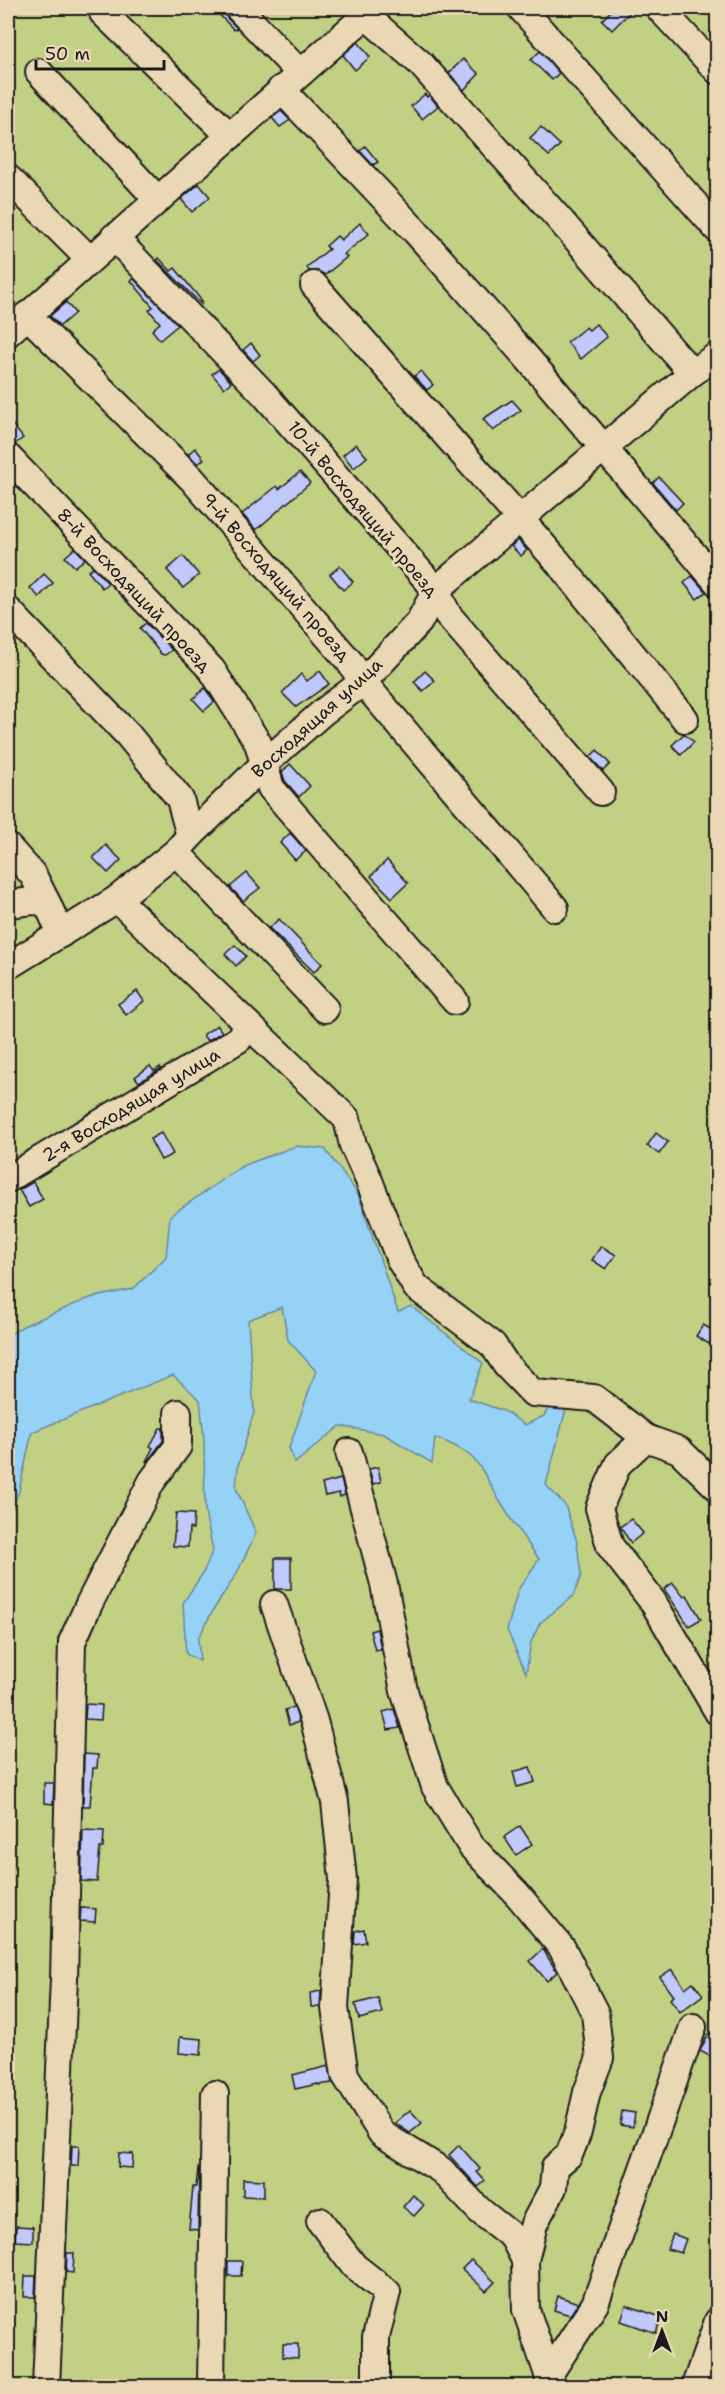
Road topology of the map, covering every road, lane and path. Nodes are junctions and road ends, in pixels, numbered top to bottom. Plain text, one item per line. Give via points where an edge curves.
1 (238, 8) edge
2 (521, 8) edge
3 (659, 8) edge
4 (370, 11) edge
5 (103, 13) dead end
6 (717, 71) edge
7 (39, 72) dead end
8 (290, 81) junction
9 (230, 136) junction
10 (8, 178) edge
11 (158, 200) junction
12 (717, 230) edge
13 (114, 237) junction
14 (89, 259) junction
15 (314, 285) dead end
16 (15, 322) edge
17 (717, 355) edge
18 (692, 373) junction
19 (604, 448) junction
20 (8, 458) edge
21 (519, 520) junction
22 (717, 583) edge
23 (436, 590) junction
24 (8, 610) edge
25 (363, 682) junction
26 (685, 719) dead end
27 (264, 764) junction
28 (601, 792) dead end
29 (183, 844) junction
30 (8, 847) edge
31 (117, 899) junction
32 (47, 903) junction
33 (8, 904) edge
34 (555, 908) dead end
35 (62, 934) junction
36 (8, 966) edge
37 (455, 1001) dead end
38 (326, 1009) dead end
39 (247, 1024) junction
40 (8, 1179) edge
41 (178, 1413) dead end
42 (646, 1438) junction
43 (349, 1452) dead end
44 (717, 1488) edge
45 (274, 1604) dead end
46 (717, 1712) edge
47 (693, 2027) dead end
48 (215, 2094) dead end
49 (321, 2221) dead end
50 (525, 2260) junction
51 (717, 2320) edge
52 (550, 2381) edge
53 (46, 2386) edge
54 (211, 2386) edge
55 (376, 2386) edge
56 (695, 2386) edge

1 - 8 street
2 - 12 street
3 - 6 street
4 - 8 street
4 - 18 street via 560,220
5 - 9 street
7 - 11 street
8 - 9 street
8 - 19 street
9 - 11 street
10 - 14 street
11 - 13 street
13 - 14 street
13 - 23 street, 10-й Восходящий проезд via 264,394
14 - 16 street
15 - 21 street
16 - 25 street, 9-й Восходящий проезд via 192,479
17 - 18 street, Восходящая улица
18 - 19 street, Восходящая улица
19 - 21 street, Восходящая улица
19 - 22 street
20 - 27 street, 8-й Восходящий проезд via 212,670 258,743
21 - 23 street, Восходящая улица
21 - 26 street
23 - 25 street, Восходящая улица via 419,622
23 - 28 street, 10-й Восходящий проезд via 448,615
24 - 29 street via 128,735 180,799
25 - 27 street, Восходящая улица
25 - 34 street, 9-й Восходящий проезд
27 - 29 street, Восходящая улица
27 - 37 street, 8-й Восходящий проезд via 271,788
29 - 31 street, Восходящая улица
29 - 38 street
30 - 32 street via 33,875
31 - 35 street, Восходящая улица
31 - 39 street
32 - 33 street
32 - 35 street
35 - 36 street, Восходящая улица
39 - 40 street, 2-я Восходящая улица via 239,1038
39 - 42 street via 347,1119 353,1145 400,1260 416,1287 493,1345 533,1393 594,1398
41 - 53 street via 178,1446 152,1481 72,1642 64,1979
42 - 44 street via 679,1450
42 - 46 street via 618,1464 599,1509 610,1546 653,1602
43 - 50 street via 384,1584 404,1691 435,1786 471,1846 562,1948 595,2013 600,2058 587,2091 578,2132 569,2155 555,2167 553,2188 534,2224
45 - 50 street via 314,1721 335,1802 343,1879 335,2008 345,2075 382,2134 441,2170 480,2211 513,2238
47 - 52 street via 595,2304
48 - 54 street
49 - 55 street via 354,2266 387,2292 376,2337
50 - 52 street via 526,2310
51 - 56 street

